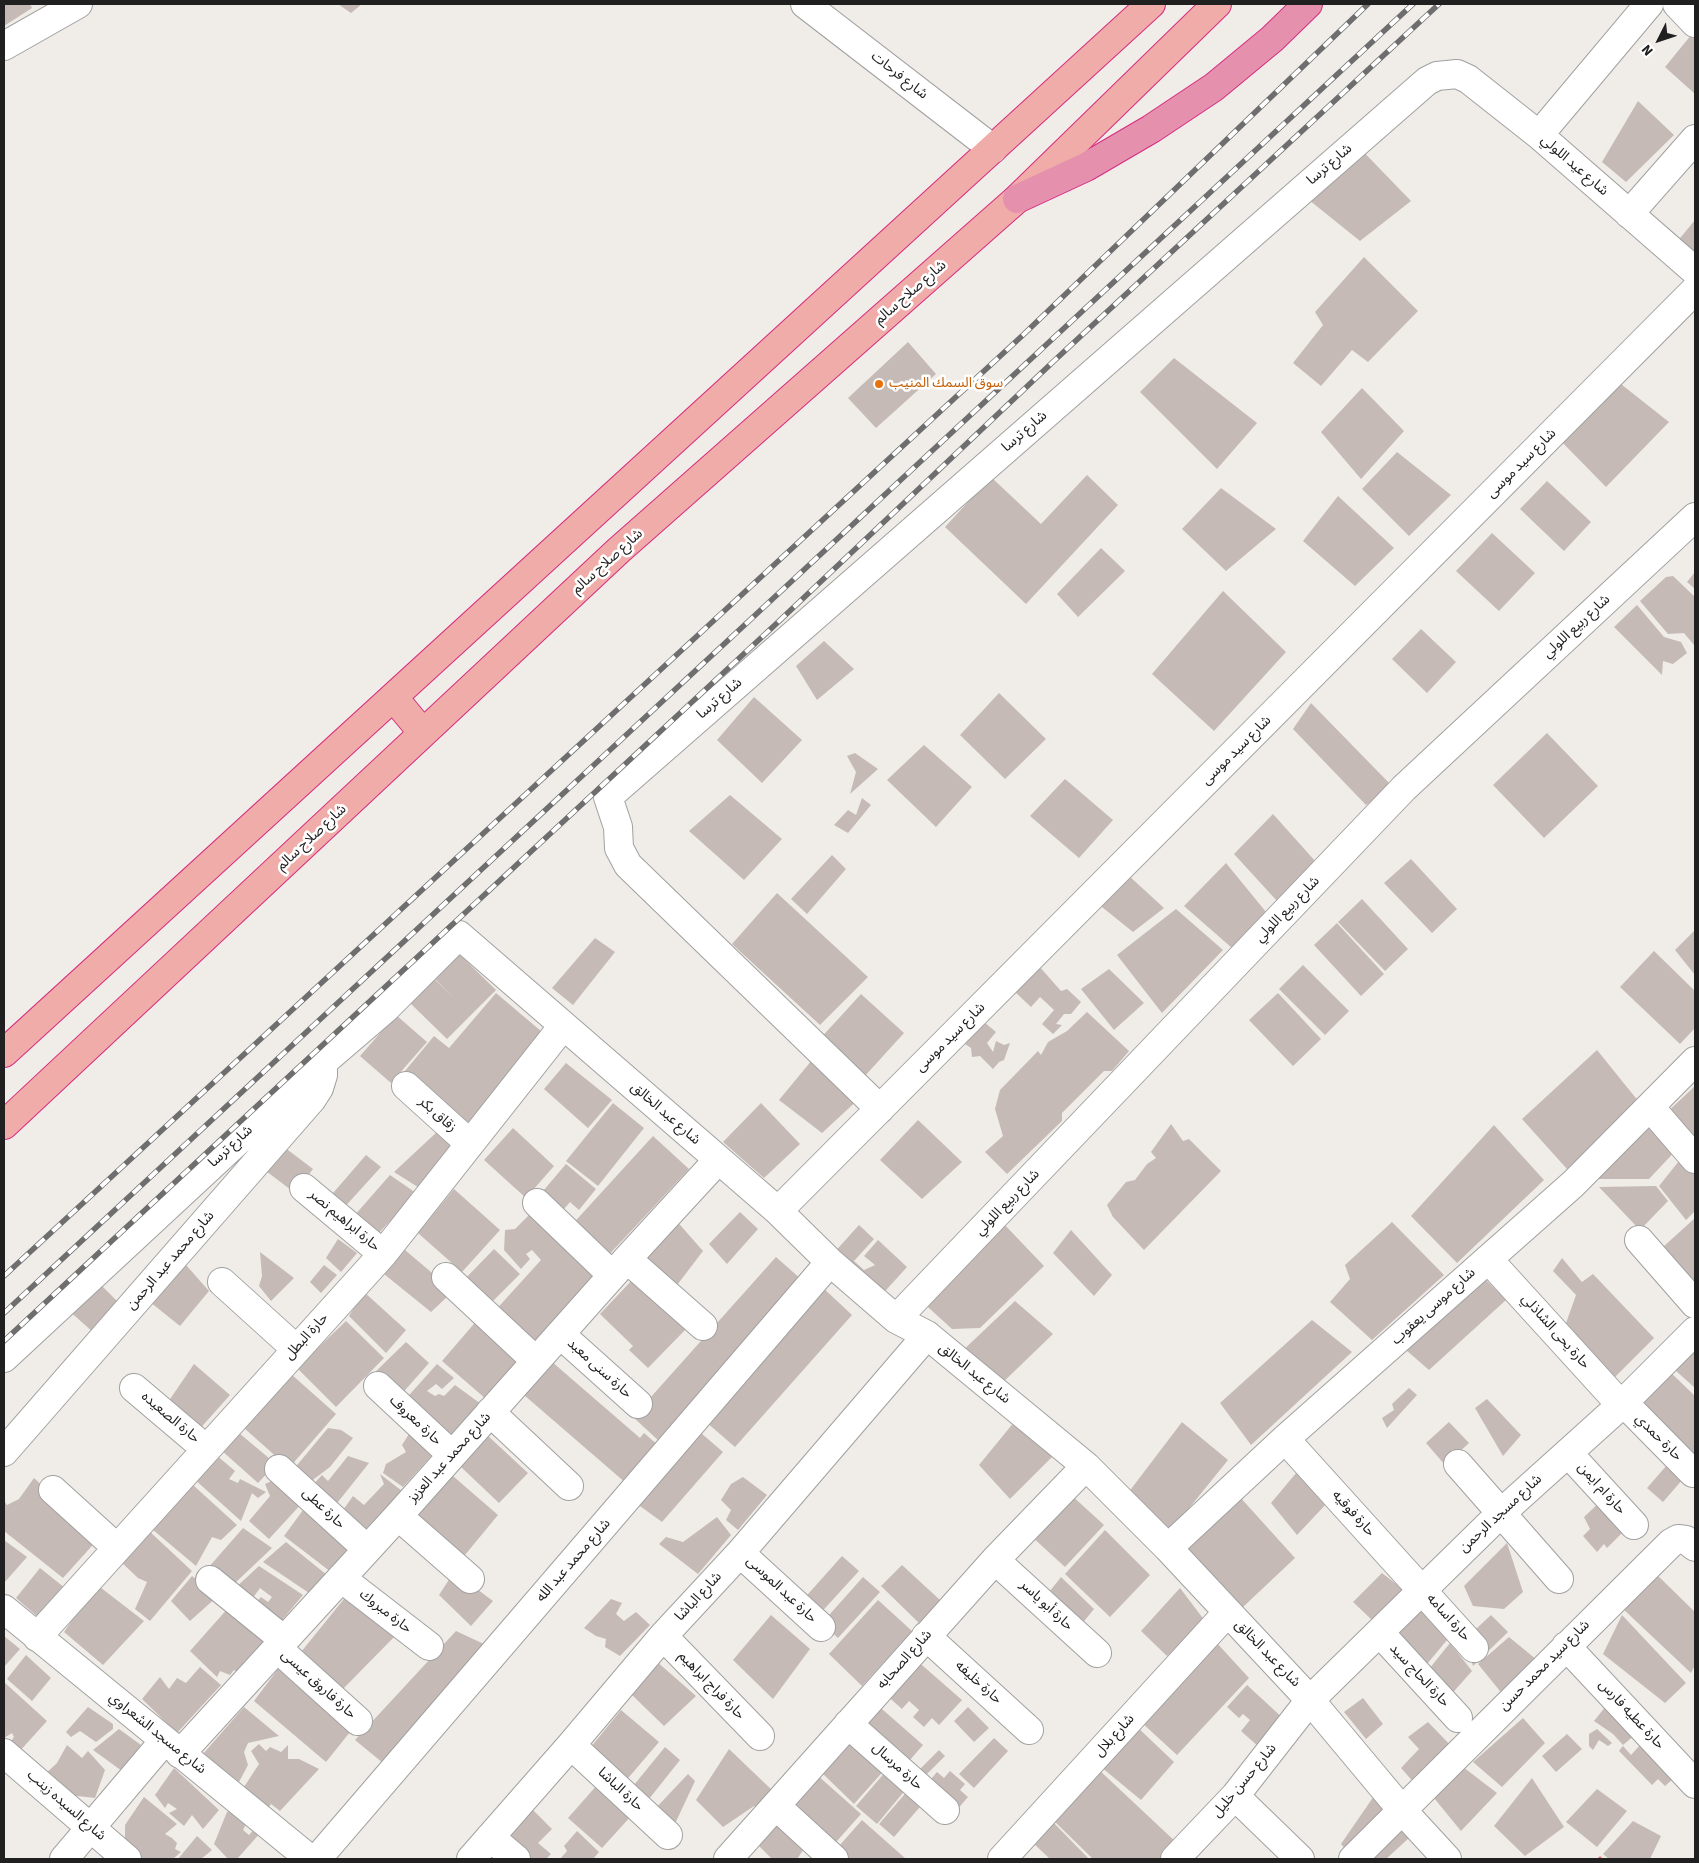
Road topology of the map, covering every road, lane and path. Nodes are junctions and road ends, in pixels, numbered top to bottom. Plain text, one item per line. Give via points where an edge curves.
1 (78, 4) edge
2 (805, 4) edge
3 (1151, 4) edge
4 (1217, 4) edge
5 (1308, 4) edge
6 (1650, 4) edge
7 (1677, 4) edge
8 (1695, 23) edge
9 (4, 44) edge
10 (1446, 74) joint
11 (1539, 135) junction
12 (1695, 139) edge
13 (993, 149) junction
14 (1017, 199) junction
15 (1629, 214) junction
16 (1695, 271) edge
17 (1695, 290) edge
18 (1695, 516) edge
19 (394, 698) junction
20 (424, 734) junction
21 (458, 935) joint
22 (563, 1026) junction
23 (4, 1053) edge
24 (1695, 1060) edge
25 (322, 1062) junction
26 (406, 1086) dead end
27 (1650, 1107) junction
28 (880, 1109) junction
29 (4, 1125) edge
30 (469, 1143) junction
31 (1695, 1159) edge
32 (718, 1160) junction
33 (304, 1188) dead end
34 (537, 1203) dead end
35 (778, 1211) junction
36 (1639, 1240) dead end
37 (383, 1254) junction
38 (1488, 1259) junction
39 (830, 1262) junction
40 (620, 1267) junction
41 (446, 1277) dead end
42 (222, 1282) dead end
43 (1695, 1304) edge
44 (896, 1319) junction
45 (703, 1326) dead end
46 (1695, 1331) edge
47 (560, 1334) junction
48 (927, 1335) junction
49 (296, 1348) junction
50 (4, 1358) edge
51 (536, 1361) junction
52 (378, 1386) dead end
53 (134, 1388) dead end
54 (638, 1404) dead end
55 (1622, 1404) junction
56 (490, 1412) junction
57 (1285, 1439) junction
58 (206, 1449) junction
59 (4, 1452) edge
60 (1568, 1453) junction
61 (452, 1455) junction
62 (1458, 1464) dead end
63 (1086, 1466) junction
64 (279, 1469) dead end
65 (1693, 1473) dead end
66 (569, 1486) dead end
67 (53, 1490) dead end
68 (1500, 1514) junction
69 (398, 1516) junction
70 (1634, 1525) dead end
71 (1695, 1547) edge
72 (117, 1548) junction
73 (1168, 1548) junction
74 (367, 1549) junction
75 (740, 1552) junction
76 (995, 1560) junction
77 (341, 1578) junction
78 (470, 1579) dead end
79 (1559, 1579) dead end
80 (210, 1580) dead end
81 (1422, 1589) junction
82 (4, 1610) edge
83 (1227, 1613) junction
84 (821, 1627) dead end
85 (1380, 1633) junction
86 (663, 1636) junction
87 (926, 1636) junction
88 (37, 1637) junction
89 (280, 1644) junction
90 (429, 1646) dead end
91 (1566, 1646) junction
92 (1474, 1648) dead end
93 (1097, 1653) dead end
94 (1310, 1700) junction
95 (1458, 1718) dead end
96 (358, 1721) dead end
97 (848, 1724) junction
98 (1029, 1730) dead end
99 (760, 1736) dead end
100 (572, 1745) junction
101 (172, 1747) junction
102 (4, 1753) edge
103 (1695, 1784) edge
104 (1235, 1796) junction
105 (776, 1806) junction
106 (1401, 1809) junction
107 (945, 1810) dead end
108 (91, 1827) junction
109 (668, 1835) dead end
110 (490, 1837) junction
111 (64, 1859) edge
112 (128, 1859) edge
113 (310, 1859) edge
114 (317, 1859) edge
115 (470, 1859) edge
116 (516, 1859) edge
117 (728, 1859) edge
118 (834, 1859) edge
119 (1002, 1859) edge
120 (1175, 1859) edge
121 (1300, 1859) edge
122 (1353, 1859) edge
123 (1447, 1859) edge

1 - 9 street
2 - 13 street, شارع فرحات
3 - 13 highway
4 - 14 highway, شارع صلاح سالم
5 - 14 highway via 1272,39 1214,86 1152,129 1086,167
6 - 11 street
7 - 8 street
10 - 11 street, شارع عيد اللولي via 1468,79
10 - 28 street, شارع ترسا via 1427,81 608,797 618,827 619,848 628,865
11 - 15 street, شارع عيد اللولي
12 - 15 street
13 - 19 highway
14 - 20 highway, شارع صلاح سالم via 620,550
15 - 16 street, شارع عيد اللولي
17 - 28 street, شارع سيد موسى
18 - 44 street, شارع ربيع اللولي via 1404,788
19 - 20 highway
19 - 23 highway
20 - 29 highway, شارع صلاح سالم
21 - 22 street, شارع عبد الخالق
21 - 25 street, شارع ترسا via 386,1008
22 - 30 street, حارة البطل
22 - 32 street, شارع عبد الخالق
24 - 27 street, شارع موسى يعقوب
25 - 50 street, شارع ترسا
25 - 59 street, شارع محمد عبد الرحمن via 323,1075 312,1099
26 - 30 street, زقاق بكر
27 - 31 street
27 - 38 street, شارع موسى يعقوب via 1573,1184
28 - 35 street, شارع سيد موسى
30 - 37 street, حارة البطل
32 - 35 street, شارع عبد الخالق
32 - 40 street, شارع محمد عبد العزيز
33 - 37 street, حارة ابراهيم نصر
34 - 40 street
35 - 39 street, شارع عبد الخالق
36 - 43 street
37 - 49 street, حارة البطل
38 - 55 street, حارة يحى الشاذلي
38 - 57 street, شارع موسى يعقوب
39 - 44 street, شارع عبد الخالق
39 - 114 street, شارع محمد عبد الله
40 - 45 street
40 - 47 street, شارع محمد عبد العزيز
41 - 51 street
42 - 49 street
44 - 48 street, شارع عبد الخالق
46 - 55 street, شارع مسجد الرحمن
47 - 51 street, شارع محمد عبد العزيز
47 - 54 street, حارة سنى معبد
48 - 63 street, شارع عبد الخالق
48 - 75 street, شارع الباشا
49 - 58 street, حارة البطل
51 - 56 street, شارع محمد عبد العزيز
52 - 61 street, حارة معروف
53 - 58 street, حارة الصعيده
55 - 60 street, شارع مسجد الرحمن
55 - 65 street, حارة حمدي
56 - 61 street, شارع محمد عبد العزيز
56 - 66 street
57 - 73 street, شارع موسى يعقوب
57 - 81 street, حارة فوقيه
58 - 72 street, حارة البطل
60 - 68 street, شارع مسجد الرحمن
60 - 70 street, حارة ام ايمن
61 - 69 street, شارع محمد عبد العزيز
62 - 68 street
63 - 73 street, شارع عبد الخالق
63 - 76 street, شارع الصحابه
64 - 74 street, حارة عطى
67 - 72 street
68 - 79 street
68 - 81 street, شارع مسجد الرحمن
69 - 74 street, شارع محمد عبد العزيز
69 - 78 street
71 - 91 street, شارع سيد محمد حسن via 1686,1540 1671,1543
72 - 88 street, حارة البطل
73 - 83 street, شارع عبد الخالق
74 - 77 street, شارع محمد عبد العزيز
75 - 84 street, حارة عبد الموسى
75 - 86 street, شارع الباشا
76 - 87 street, شارع الصحابه
76 - 93 street, حارة أبو ياسر
77 - 89 street, شارع محمد عبد العزيز
77 - 90 street, حارة مبروك
80 - 89 street, حارة فاروق عيسى
81 - 85 street, شارع مسجد الرحمن
81 - 92 street, حارة اسامه
82 - 88 street, شارع مسجد الشعراوي
83 - 94 street, شارع عبد الخالق
83 - 119 street, شارع بلال
85 - 94 street, شارع مسجد الرحمن
85 - 95 street, حارة الحاج سيد
86 - 99 street, حارة فراج ابراهيم
86 - 100 street, شارع الباشا
87 - 97 street, شارع الصحابه
87 - 98 street, حارة خليفه
88 - 101 street, شارع مسجد الشعراوي
89 - 96 street, حارة فاروق عيسى
89 - 101 street, شارع محمد عبد العزيز
91 - 103 street, حارة عطيه فارس
91 - 106 street, شارع سيد محمد حسن
94 - 104 street, شارع حسن خليل
94 - 106 street, شارع عبد الخالق
97 - 105 street, شارع الصحابه
97 - 107 street, حارة مرسال
100 - 109 street, حارة الباشا
100 - 110 street, شارع الباشا
101 - 108 street, شارع محمد عبد العزيز
101 - 113 street, شارع مسجد الشعراوي
102 - 108 street, شارع السيده زينب
104 - 120 street, شارع حسن خليل
104 - 121 street
105 - 117 street, شارع الصحابه
105 - 118 street
106 - 122 street, شارع سيد محمد حسن
106 - 123 street, شارع عبد الخالق
108 - 111 street, شارع محمد عبد العزيز
108 - 112 street, شارع السيده زينب
110 - 115 street, شارع الباشا
110 - 116 street

